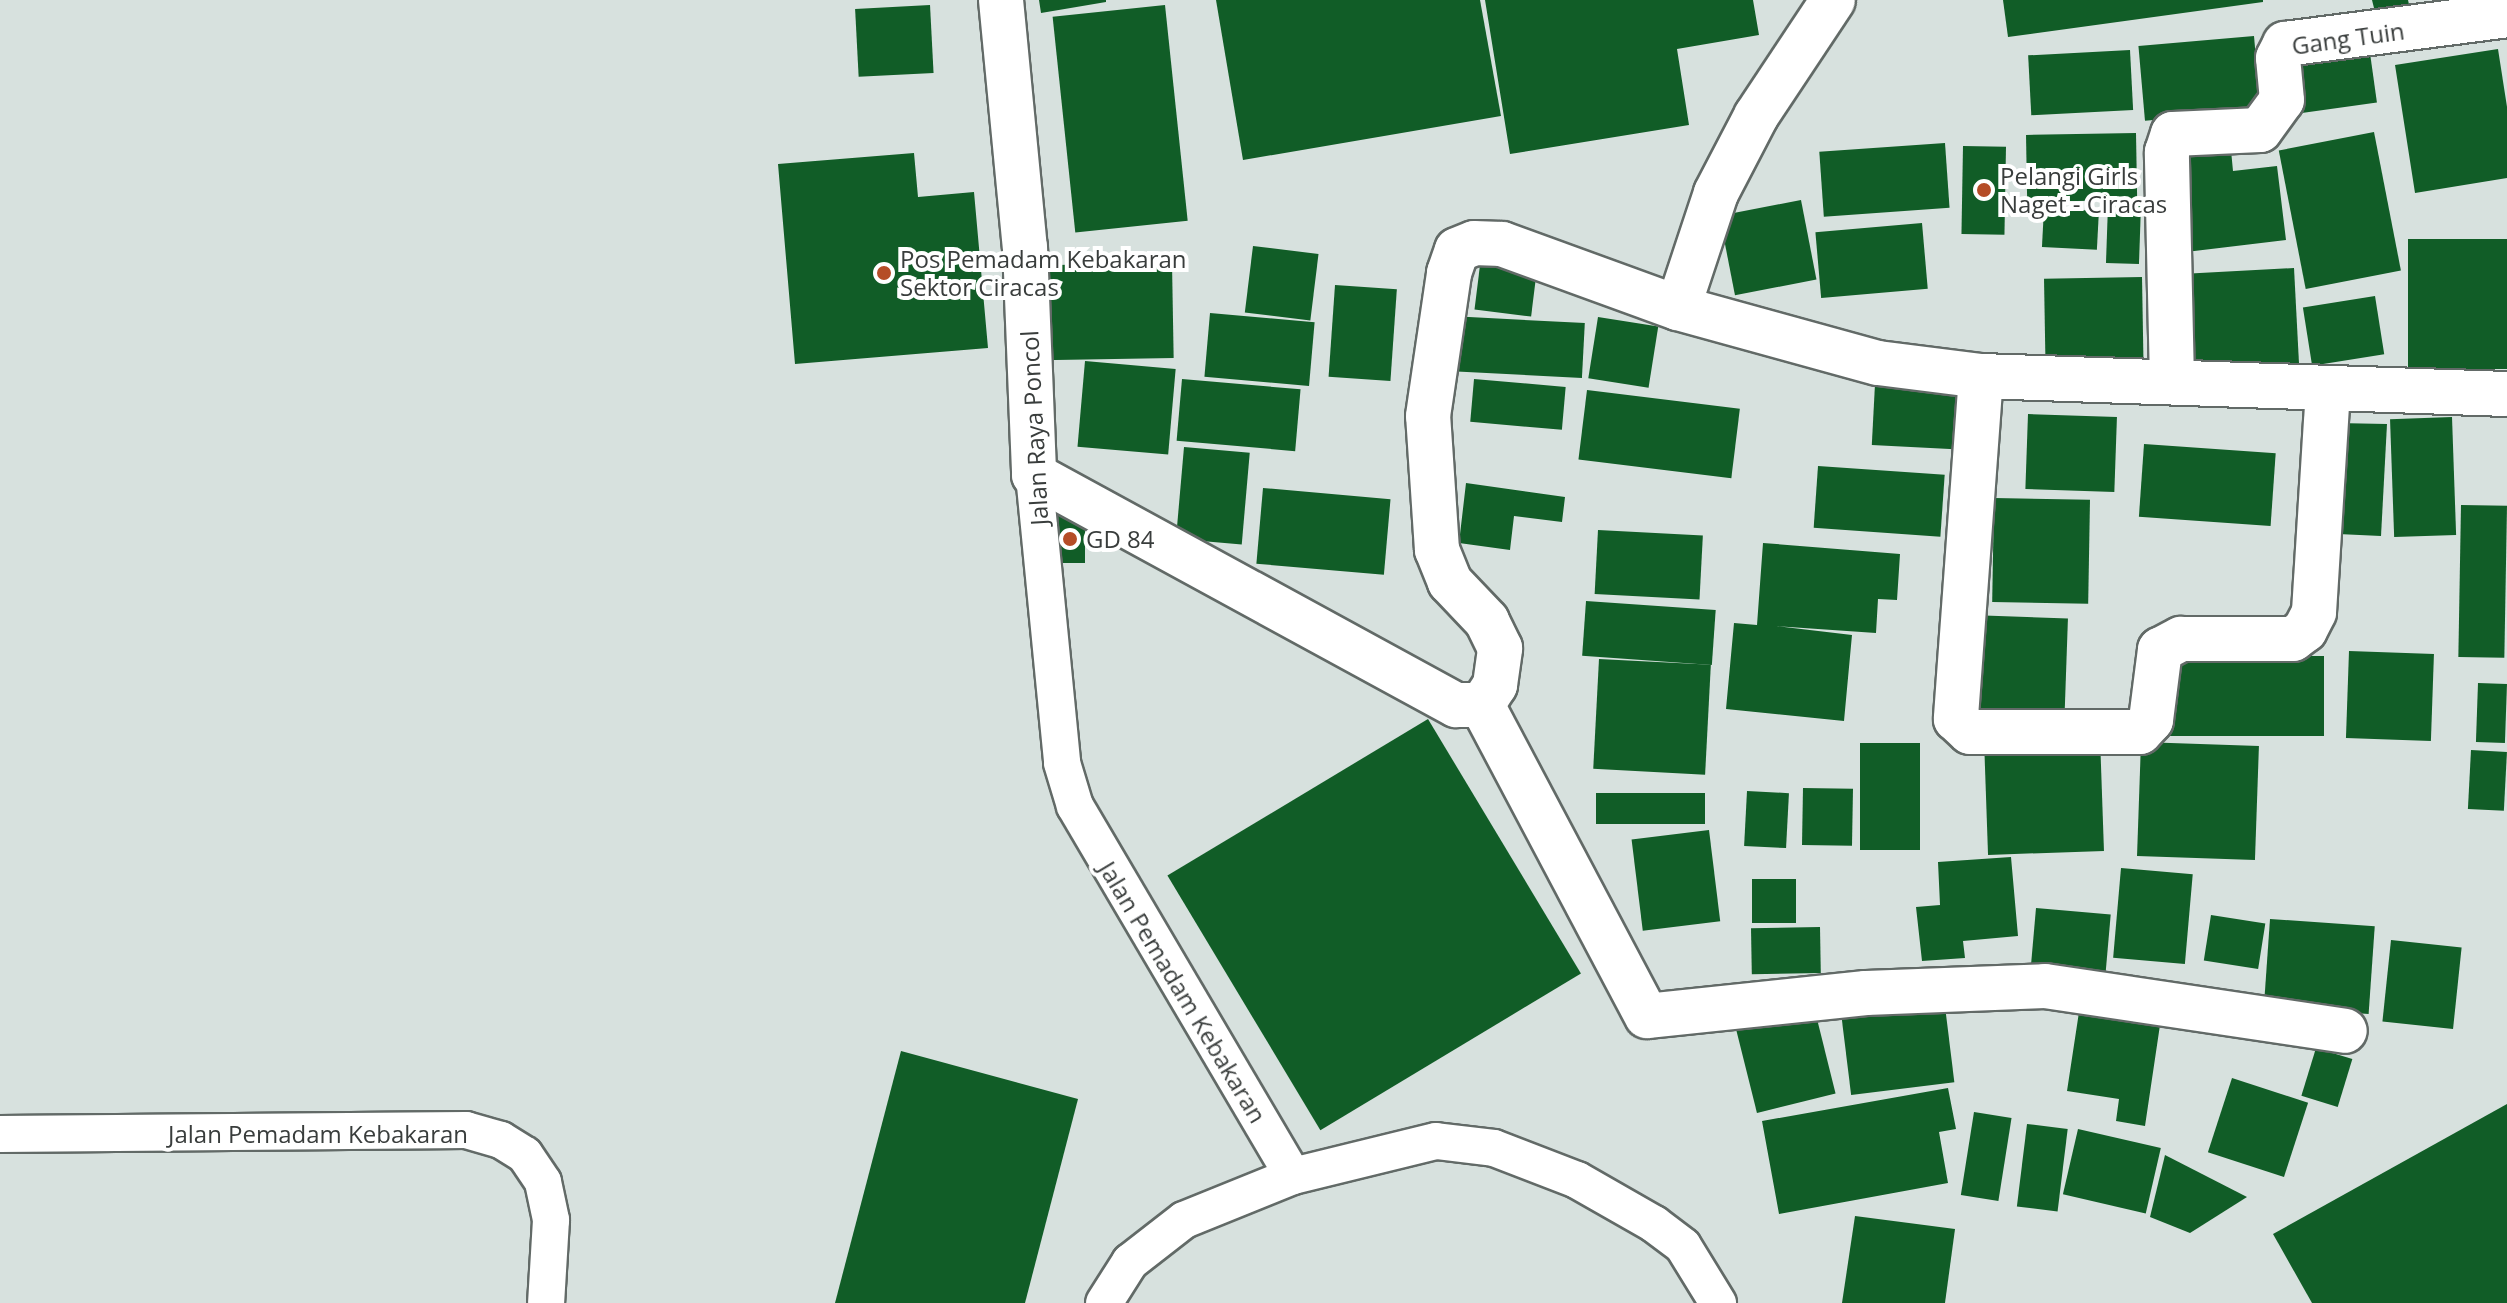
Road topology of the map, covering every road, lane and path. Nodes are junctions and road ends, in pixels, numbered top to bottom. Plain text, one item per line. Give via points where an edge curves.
1 (1001, 0) edge
2 (1833, 0) edge
3 (2507, 15) edge
4 (2367, 17) edge
5 (1678, 308) junction
6 (1981, 376) junction
7 (2172, 381) junction
8 (2328, 390) junction
9 (2507, 394) edge
10 (1034, 475) junction
11 (1482, 705) junction
12 (1075, 806) joint
13 (2345, 1031) dead end
14 (0, 1134) edge
15 (1293, 1176) junction
16 (546, 1303) edge
17 (1104, 1303) edge
18 (1718, 1303) edge

1 - 10 street, Jalan Raya Poncol via 1012,67 1025,247
2 - 5 street via 1756,116 1716,193
3 - 4 street, Gang Tuin
4 - 7 street, Gang Tuin via 2285,44 2278,58 2282,100 2260,130 2242,135 2181,131 2170,139
5 - 6 street via 1878,363
5 - 11 street via 1502,244 1474,243 1457,250 1428,416 1437,550 1450,582 1487,621 1500,648 1495,685
6 - 7 street
6 - 8 street via 1956,719 1970,732 2140,732 2151,720 2160,650 2181,639 2293,639 2305,630 2314,612
7 - 8 street
8 - 9 street
10 - 11 street via 1456,705
10 - 12 lane, Jalan Raya Poncol via 1062,763
11 - 13 street via 1647,1016 1866,993 2045,986
12 - 15 lane, Jalan Pemadam Kebakaran
14 - 16 lane, Jalan Pemadam Kebakaran via 466,1130 501,1140 525,1155 543,1182 551,1220
15 - 17 lane via 1184,1220 1130,1262
15 - 18 lane via 1436,1141 1494,1148 1577,1180 1671,1234

